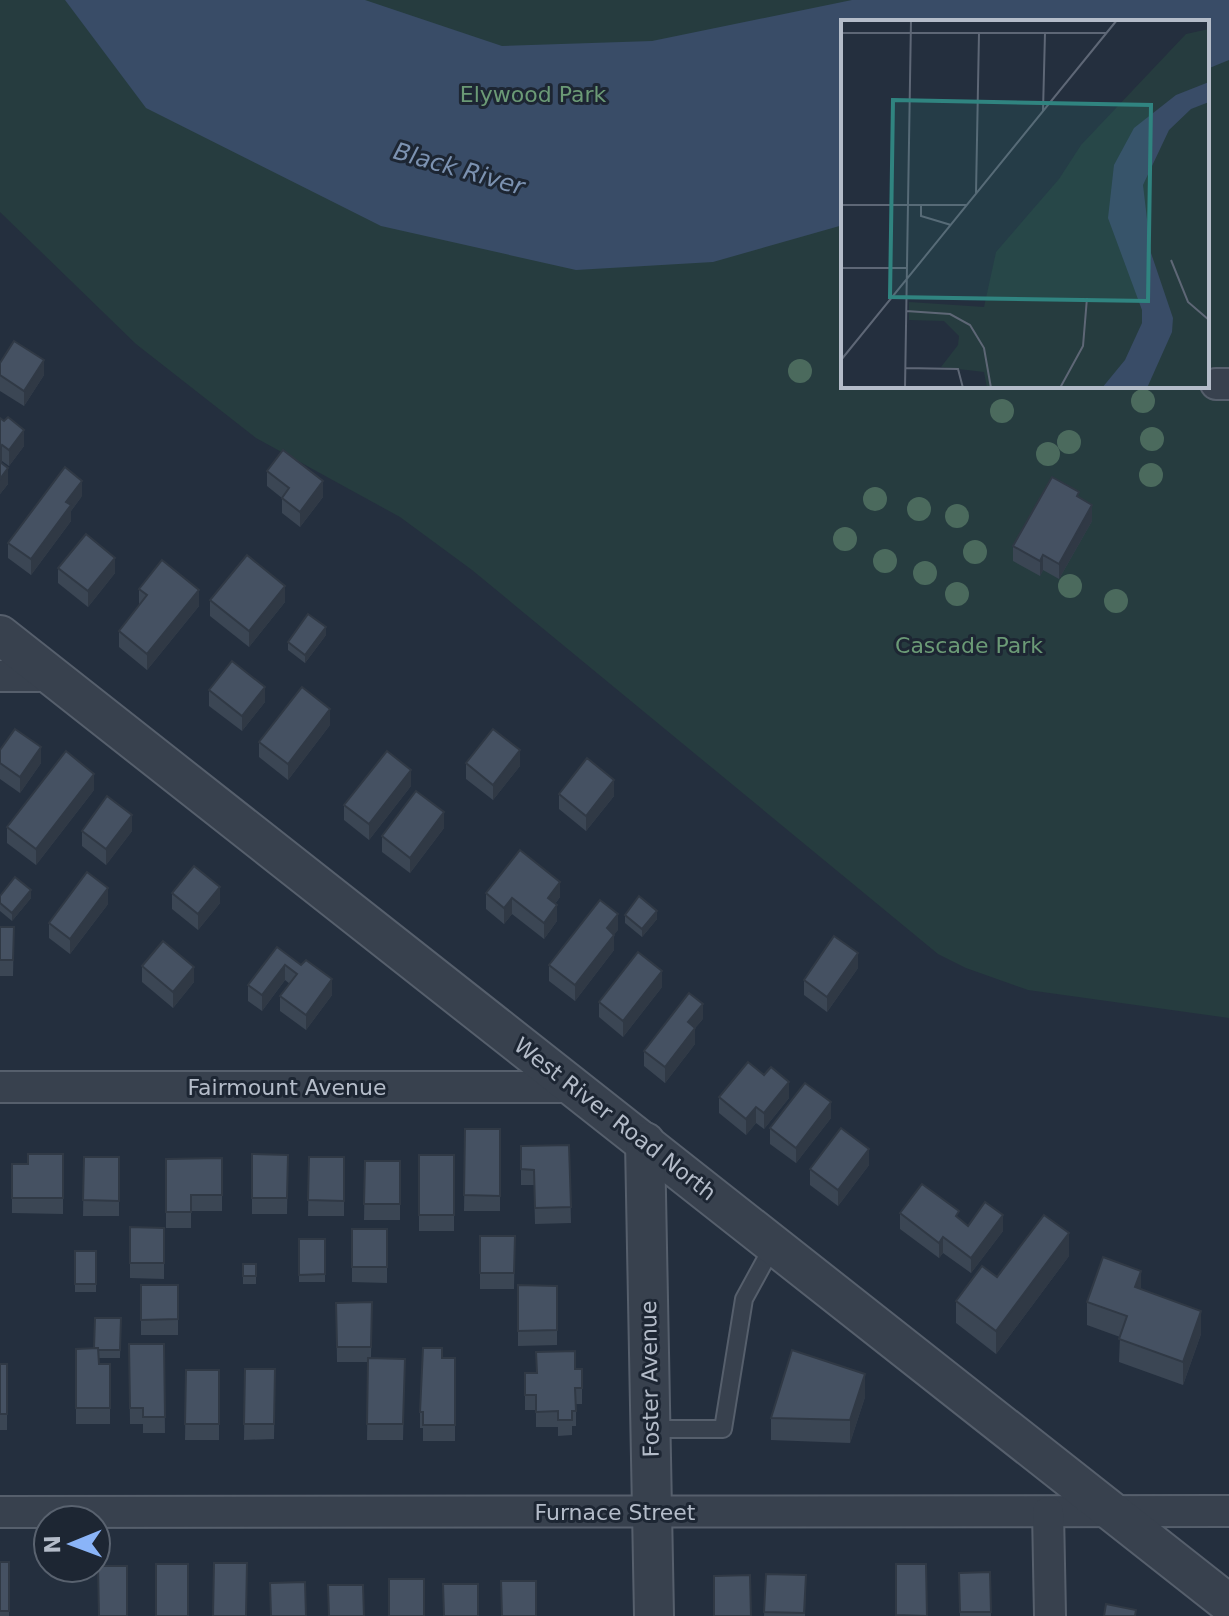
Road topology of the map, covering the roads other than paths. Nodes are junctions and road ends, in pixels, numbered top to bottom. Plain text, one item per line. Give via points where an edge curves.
1 (0, 635) edge
2 (0, 676) edge
3 (52, 676) junction
4 (0, 1087) edge
5 (574, 1087) junction
6 (645, 1142) junction
7 (775, 1244) junction
8 (651, 1429) junction
9 (1229, 1511) edge
10 (0, 1512) edge
11 (652, 1512) junction
12 (1048, 1512) junction
13 (1110, 1512) junction
14 (1229, 1604) edge
15 (654, 1616) edge
16 (1050, 1616) edge

1 - 3 street, West River Road North
2 - 3 street
3 - 5 street, West River Road North
4 - 5 street, Fairmount Avenue
5 - 6 street, West River Road North
6 - 7 street, West River Road North
6 - 8 street, Foster Avenue
7 - 8 lane via 744,1299 723,1429
7 - 13 street, West River Road North
8 - 11 street, Foster Avenue
9 - 13 street, Furnace Street
10 - 11 street, Furnace Street
11 - 12 street, Furnace Street
11 - 15 street, Foster Avenue
12 - 13 street, Furnace Street
12 - 16 street
13 - 14 street, West River Road North

